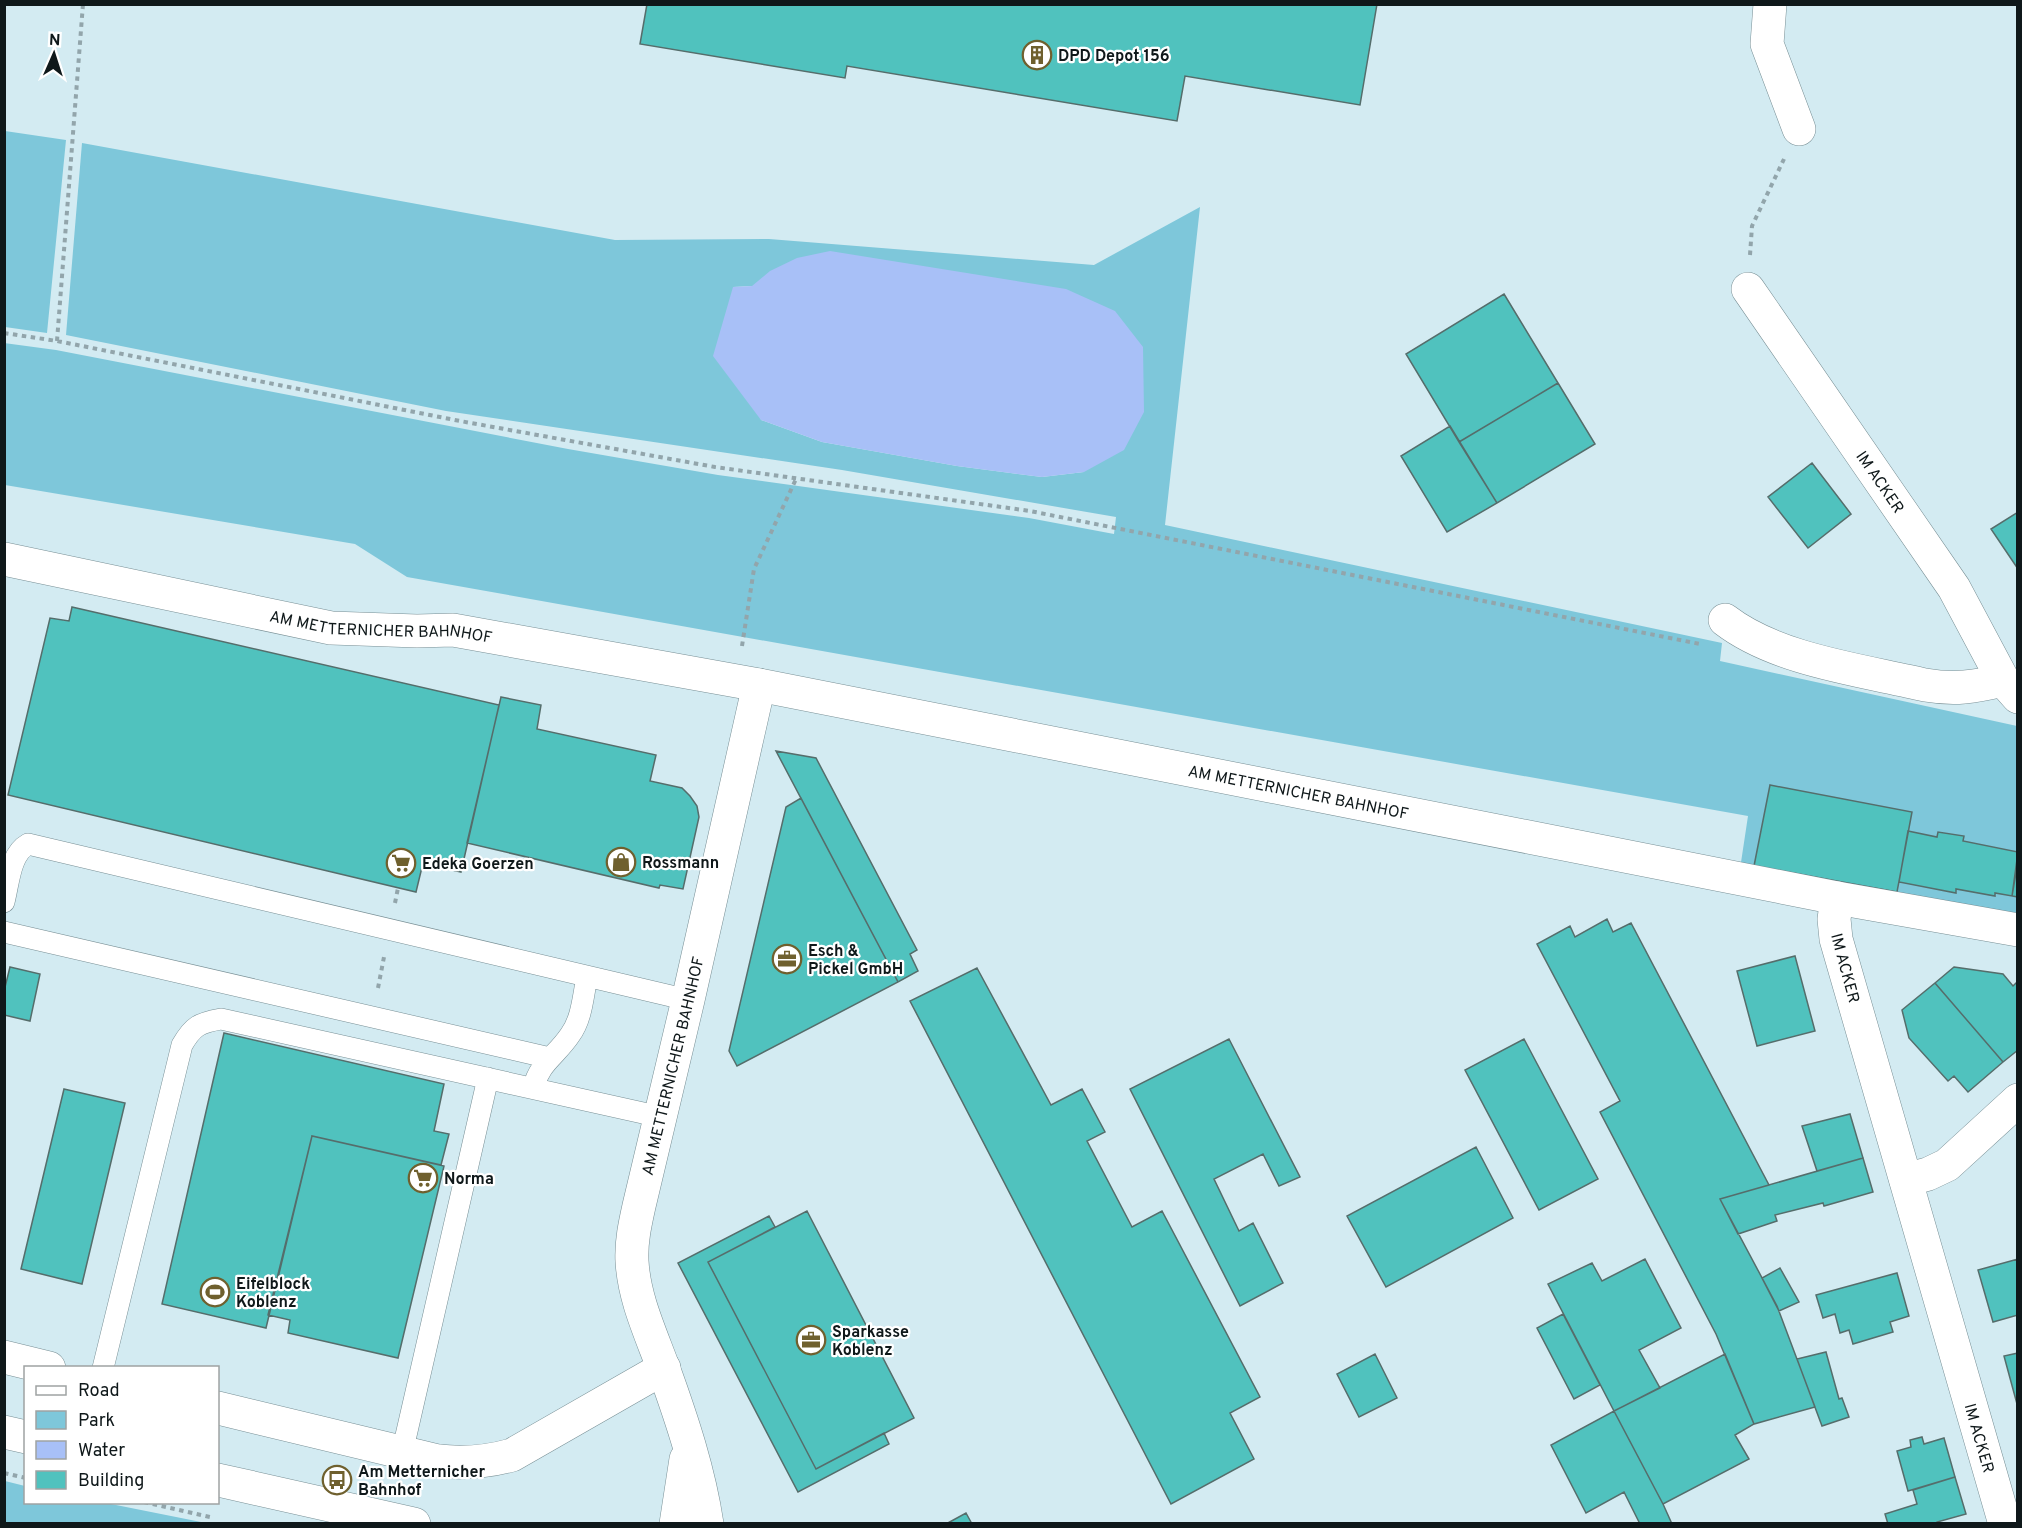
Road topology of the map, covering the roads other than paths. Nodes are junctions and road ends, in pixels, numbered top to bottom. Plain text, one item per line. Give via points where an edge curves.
1 (1770, 4) edge
2 (1799, 129) road end
3 (1748, 289) road end
4 (4, 559) edge
5 (1732, 625) road end
6 (759, 685) junction
7 (2010, 688) edge
8 (1837, 898) junction
9 (4, 903) edge
10 (2018, 930) edge
11 (4, 932) edge
12 (587, 977) junction
13 (688, 1000) junction
14 (550, 1058) junction
15 (488, 1078) junction
16 (533, 1089) junction
17 (2018, 1100) edge
18 (661, 1117) junction
19 (1905, 1180) junction
20 (4, 1357) edge
21 (41, 1366) edge
22 (103, 1366) edge
23 (664, 1368) junction
24 (219, 1408) edge
25 (4, 1432) edge
26 (24, 1437) edge
27 (688, 1442) junction
28 (402, 1453) junction
29 (219, 1480) edge
30 (414, 1524) edge
31 (676, 1524) edge
32 (707, 1524) edge
33 (2005, 1524) edge

1 - 2 street via 1767,44
3 - 7 street, IM ACKER via 1954,588
4 - 6 street, AM METTERNICHER BAHNHOF via 331,628 453,630
5 - 7 street, IM ACKER via 1765,644 1794,654 1925,685
6 - 8 street, AM METTERNICHER BAHNHOF
6 - 13 street, AM METTERNICHER BAHNHOF
8 - 10 street
8 - 19 street, IM ACKER via 1836,939
9 - 12 lane via 15,856 28,844
11 - 14 lane
12 - 13 lane
12 - 14 lane via 578,1020 570,1036
13 - 18 street, AM METTERNICHER BAHNHOF
14 - 16 lane via 537,1074
15 - 16 lane
15 - 22 lane via 220,1019 206,1021 191,1030 182,1045
15 - 28 lane
16 - 18 lane
17 - 19 street via 1947,1165
18 - 23 street, AM METTERNICHER BAHNHOF via 637,1215 632,1259 644,1319
19 - 33 street, IM ACKER
20 - 21 street
23 - 27 street, AM METTERNICHER BAHNHOF
23 - 28 street via 513,1455 488,1462 461,1463
24 - 28 street
25 - 26 street
27 - 31 street, AM METTERNICHER BAHNHOF
27 - 32 street, AM METTERNICHER BAHNHOF
29 - 30 street

